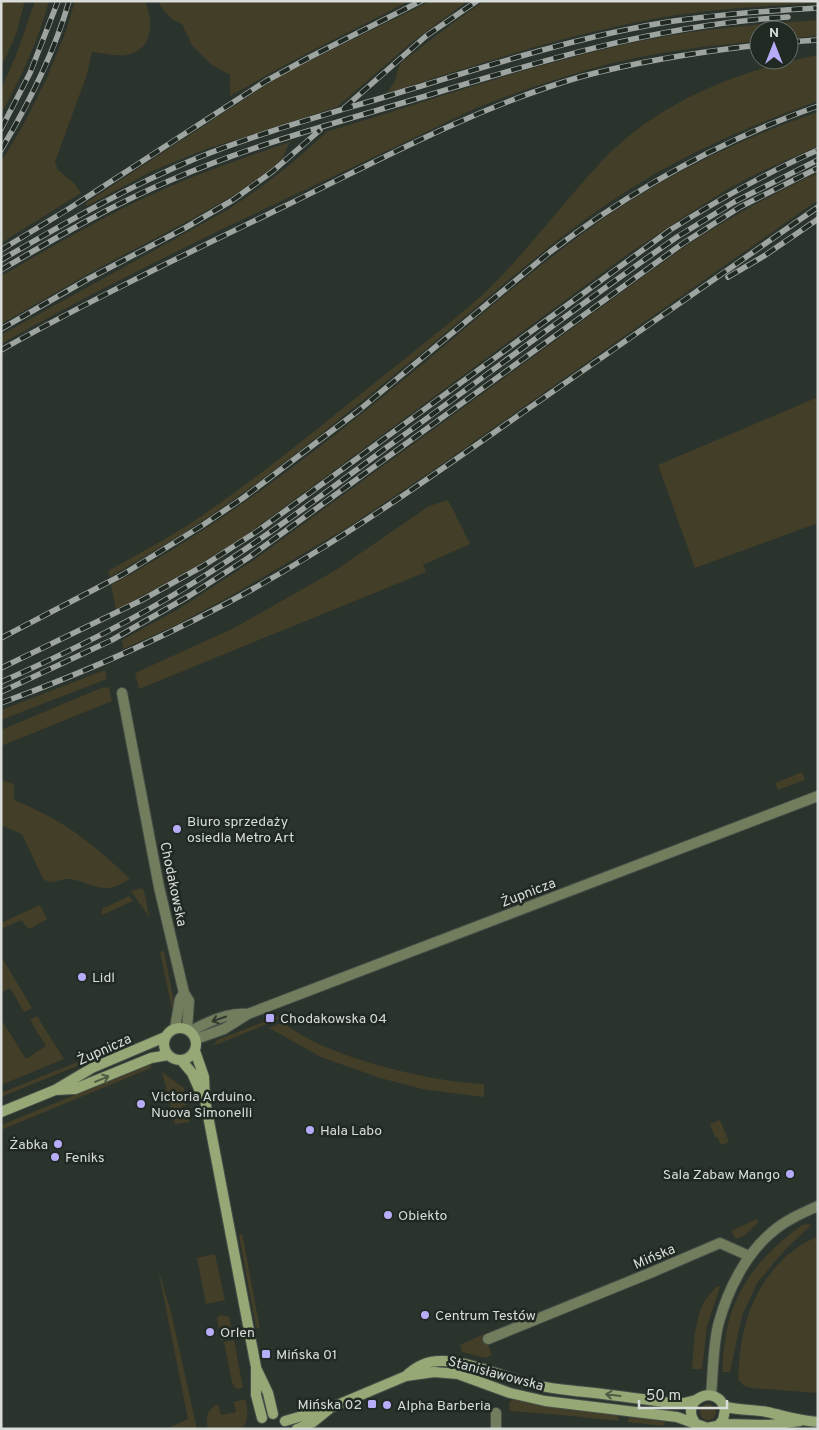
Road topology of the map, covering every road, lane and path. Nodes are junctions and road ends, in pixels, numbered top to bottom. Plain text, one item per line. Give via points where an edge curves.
1 (122, 693) dead end
2 (818, 796) edge
3 (184, 993) junction
4 (175, 1028) junction
5 (191, 1033) junction
6 (165, 1037) junction
7 (195, 1051) junction
8 (168, 1055) junction
9 (181, 1060) junction
10 (55, 1090) junction
11 (205, 1100) junction
12 (1, 1112) edge
13 (818, 1206) edge
14 (749, 1256) junction
15 (488, 1340) dead end
16 (256, 1367) junction
17 (406, 1376) junction
18 (711, 1395) junction
19 (696, 1400) junction
20 (724, 1406) junction
21 (330, 1408) junction
22 (496, 1413) dead end
23 (274, 1414) junction
24 (262, 1418) junction
25 (800, 1421) junction
26 (818, 1422) edge
27 (696, 1424) junction
28 (286, 1425) edge
29 (711, 1428) edge
30 (257, 1429) edge
31 (297, 1429) edge
32 (496, 1429) edge

1 - 3 street, Chodakowska via 159,887
2 - 5 street, Żupnicza via 248,1014 236,1023
3 - 4 street, Chodakowska
3 - 5 street, Chodakowska via 190,1001
4 - 5 street
4 - 6 street
5 - 7 street
6 - 8 street
6 - 10 street, Żupnicza via 92,1068
7 - 9 street
7 - 11 street via 204,1077
8 - 9 street
10 -> 8 street, Żupnicza via 75,1089 152,1058
9 - 11 street via 192,1073
10 - 12 street, Żupnicza
11 - 16 street
13 - 14 street via 771,1232
14 - 15 street, Mińska via 720,1242
14 - 18 street via 719,1323
16 - 23 street
16 - 24 street via 256,1395
19 -> 17 street, Stanisławowska via 671,1402 544,1387 482,1368 442,1361 424,1364
17 - 21 street
17 - 27 street, Stanisławowska via 434,1372 458,1374 510,1393 545,1401 684,1418
18 - 19 street
18 - 20 street
19 - 27 street via 691,1409
20 - 25 street
20 - 29 street via 724,1417
21 - 28 street
21 - 31 street via 313,1422
22 - 32 street
23 - 24 street
23 - 28 street via 279,1415
24 - 30 street
25 - 26 street
25 - 29 street via 770,1425 732,1423
27 - 29 street

